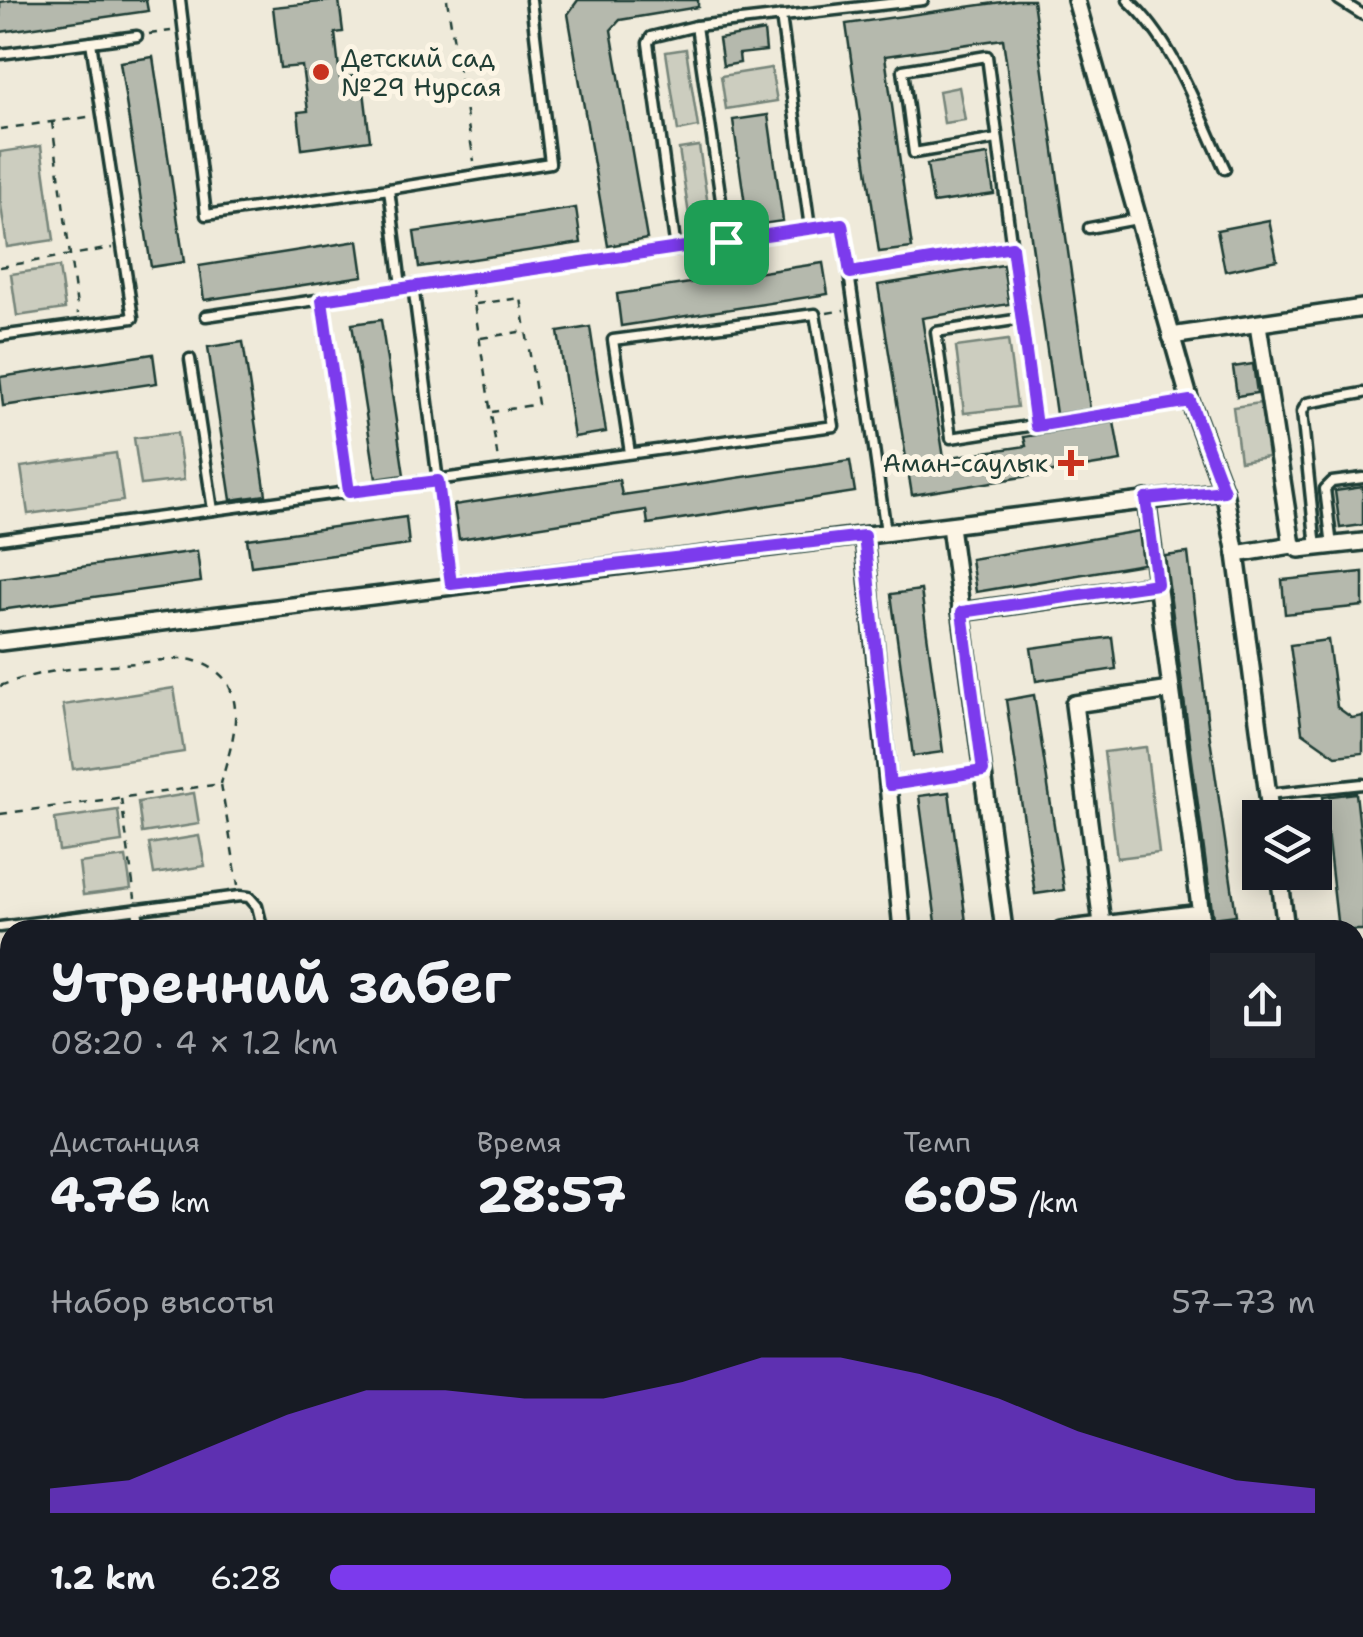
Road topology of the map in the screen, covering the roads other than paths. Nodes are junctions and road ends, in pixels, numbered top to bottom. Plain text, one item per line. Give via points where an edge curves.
1 (180, 0) edge
2 (531, 0) edge
3 (923, 0) edge
4 (1076, 0) edge
5 (1128, 0) edge
6 (1339, 0) edge
7 (1363, 15) edge
8 (781, 16) junction
9 (696, 26) junction
10 (138, 36) road end
11 (91, 42) junction
12 (0, 54) edge
13 (998, 139) junction
14 (1225, 168) dead end
15 (388, 189) junction
16 (1137, 219) junction
17 (810, 228) junction
18 (1089, 228) dead end
19 (726, 242) junction
20 (1012, 247) junction
21 (676, 250) junction
22 (850, 273) junction
23 (412, 285) junction
24 (402, 286) junction
25 (322, 300) junction
26 (1363, 308) edge
27 (206, 316) dead end
28 (1021, 319) junction
29 (1258, 325) junction
30 (0, 336) edge
31 (1172, 336) junction
32 (190, 359) dead end
33 (1363, 393) edge
34 (1190, 401) junction
35 (1036, 426) junction
36 (630, 453) junction
37 (1363, 478) edge
38 (438, 481) junction
39 (1224, 491) junction
40 (349, 492) junction
41 (1146, 499) junction
42 (213, 510) junction
43 (950, 526) junction
44 (886, 532) junction
45 (864, 536) junction
46 (0, 539) edge
47 (1363, 542) edge
48 (1292, 545) junction
49 (1324, 547) junction
50 (1236, 554) junction
51 (451, 584) junction
52 (1157, 584) junction
53 (962, 612) junction
54 (0, 642) edge
55 (1171, 690) junction
56 (1363, 784) edge
57 (1268, 794) junction
58 (1269, 800) edge
59 (1280, 890) edge
60 (137, 909) junction
61 (1201, 912) junction
62 (48, 920) edge
63 (139, 920) edge
64 (260, 920) edge
65 (901, 920) edge
66 (1003, 920) edge
67 (1101, 920) edge
68 (1135, 920) edge
69 (1202, 920) edge
70 (1285, 920) edge

1 - 15 lane via 206,215
2 - 15 lane via 550,163
3 - 8 lane
4 - 16 street
5 - 14 lane via 1180,71
6 - 7 lane
8 - 9 lane
8 - 17 lane
9 - 19 lane
9 - 21 lane via 658,33 648,43
10 - 11 lane
11 - 12 lane
11 - 30 lane via 133,318
13 - 13 lane via 987,56 903,70 914,153
13 - 20 lane
15 - 24 lane
16 - 18 lane
16 - 31 street
17 - 19 lane
17 - 22 lane via 842,224
19 - 21 lane
20 - 22 lane
20 - 28 lane
21 - 23 lane
22 - 44 lane
23 - 24 lane
23 - 38 lane
24 - 25 lane
25 - 27 lane
25 - 40 lane
26 - 29 street
28 - 35 lane
28 - 35 lane via 936,332 951,438
29 - 31 street
29 - 48 street
31 - 34 street
32 - 42 lane
33 - 49 lane via 1307,403 1302,412
34 - 35 lane
34 - 39 street
36 - 36 lane via 834,426 816,314 614,340
36 - 38 lane
37 - 49 lane via 1325,489
38 - 40 lane
38 - 51 lane
39 - 41 street
39 - 50 street
40 - 42 lane
41 - 43 street
41 - 52 street
42 - 46 lane
43 - 44 street
43 - 53 street
44 - 45 street
45 - 51 street
45 - 65 street
47 - 49 street
48 - 49 street
48 - 50 street
50 - 57 street
51 - 54 street
52 - 53 street
52 - 55 street
53 - 66 street
55 - 61 street
55 - 67 street via 1074,704
56 - 57 lane
57 - 58 street
59 - 70 street
60 - 62 lane
60 - 63 lane
60 - 64 lane via 240,896 250,897
61 - 68 street
61 - 69 street

